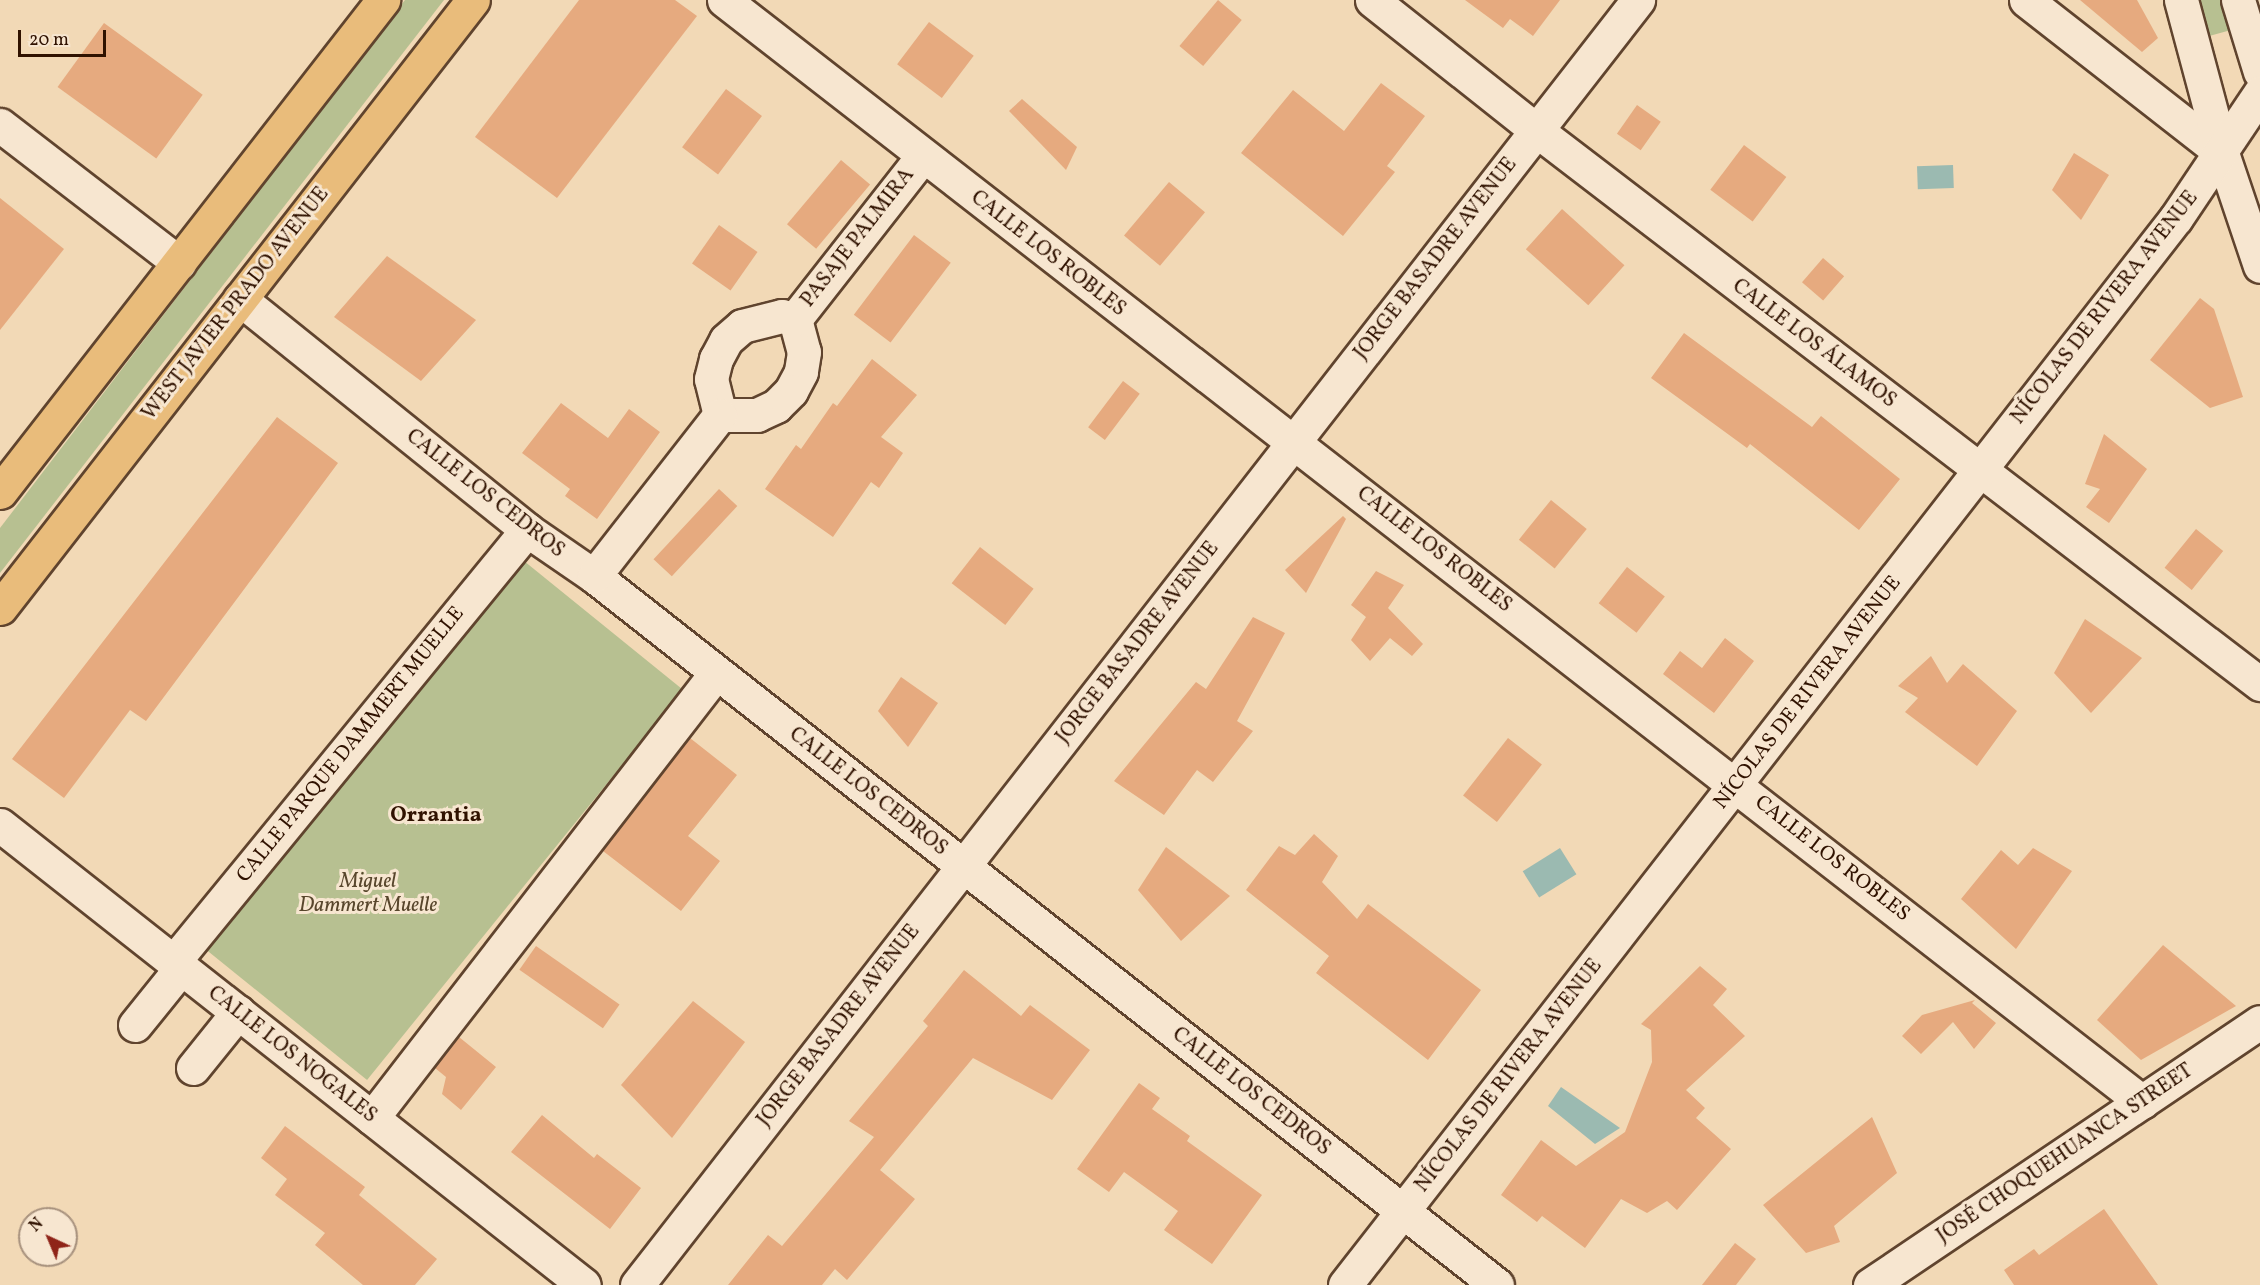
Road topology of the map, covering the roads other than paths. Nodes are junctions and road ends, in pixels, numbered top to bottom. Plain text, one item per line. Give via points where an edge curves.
1 (383, 0) edge
2 (473, 0) edge
3 (724, 0) edge
4 (1372, 0) edge
5 (1638, 0) edge
6 (2026, 0) edge
7 (2181, 0) edge
8 (2238, 0) edge
9 (2260, 72) edge
10 (2260, 93) edge
11 (0, 125) edge
12 (1536, 130) junction
13 (2222, 153) junction
14 (922, 157) junction
15 (178, 263) junction
16 (2260, 266) edge
17 (240, 299) junction
18 (795, 320) junction
19 (720, 415) junction
20 (1293, 442) junction
21 (1980, 471) junction
22 (0, 492) edge
23 (527, 530) junction
24 (594, 576) junction
25 (0, 608) edge
26 (716, 673) junction
27 (2260, 684) edge
28 (1737, 785) junction
29 (0, 825) edge
30 (963, 866) junction
31 (178, 964) junction
32 (238, 1012) junction
33 (2260, 1022) edge
34 (135, 1025) dead end
35 (192, 1068) dead end
36 (2142, 1102) junction
37 (372, 1118) junction
38 (1403, 1211) junction
39 (584, 1285) edge
40 (637, 1285) edge
41 (1345, 1285) edge
42 (1497, 1285) edge
43 (1870, 1285) edge

1 - 15 main road
2 - 17 main road, WEST JAVIER PRADO AVENUE
3 - 14 street, CALLE LOS ROBLES
4 - 12 street, CALLE LOS ÁLAMOS
5 - 12 street, JORGE BASADRE AVENUE
6 - 13 street
7 - 13 street
8 - 9 street
10 - 13 street, NÍCOLAS DE RIVERA AVENUE
11 - 15 street
12 - 20 street, JORGE BASADRE AVENUE
12 - 21 street, CALLE LOS ÁLAMOS
13 - 16 street
13 - 21 street, NÍCOLAS DE RIVERA AVENUE
14 - 18 street, PASAJE PALMIRA
14 - 20 street, CALLE LOS ROBLES
15 - 22 main road
17 - 23 street, CALLE LOS CEDROS
17 - 25 main road, WEST JAVIER PRADO AVENUE
18 - 19 street, PASAJE PALMIRA via 804,352 801,372 791,391 776,406 757,415
18 - 19 street, PASAJE PALMIRA via 762,318 742,326 726,340 711,379
19 - 24 street
20 - 28 street, CALLE LOS ROBLES
20 - 30 street, JORGE BASADRE AVENUE
21 - 27 street, CALLE LOS ÁLAMOS
21 - 28 street, NÍCOLAS DE RIVERA AVENUE
23 - 24 street, CALLE LOS CEDROS
23 - 31 street, CALLE PARQUE DAMMERT MUELLE
24 - 26 street, CALLE LOS CEDROS
26 - 30 street, CALLE LOS CEDROS
26 - 37 street
28 - 36 street, CALLE LOS ROBLES
28 - 38 street, NÍCOLAS DE RIVERA AVENUE
29 - 31 street, CALLE LOS NOGALES
30 - 38 street, CALLE LOS CEDROS
30 - 40 street, JORGE BASADRE AVENUE
31 - 32 street, CALLE LOS NOGALES
31 - 34 street, CALLE PARQUE DAMMERT MUELLE
32 - 35 street
32 - 37 street, CALLE LOS NOGALES
33 - 36 street, JOSÉ CHOQUEHUANCA STREET
36 - 43 street, JOSÉ CHOQUEHUANCA STREET
37 - 39 street, CALLE LOS NOGALES
38 - 41 street, NÍCOLAS DE RIVERA AVENUE
38 - 42 street, CALLE LOS CEDROS

